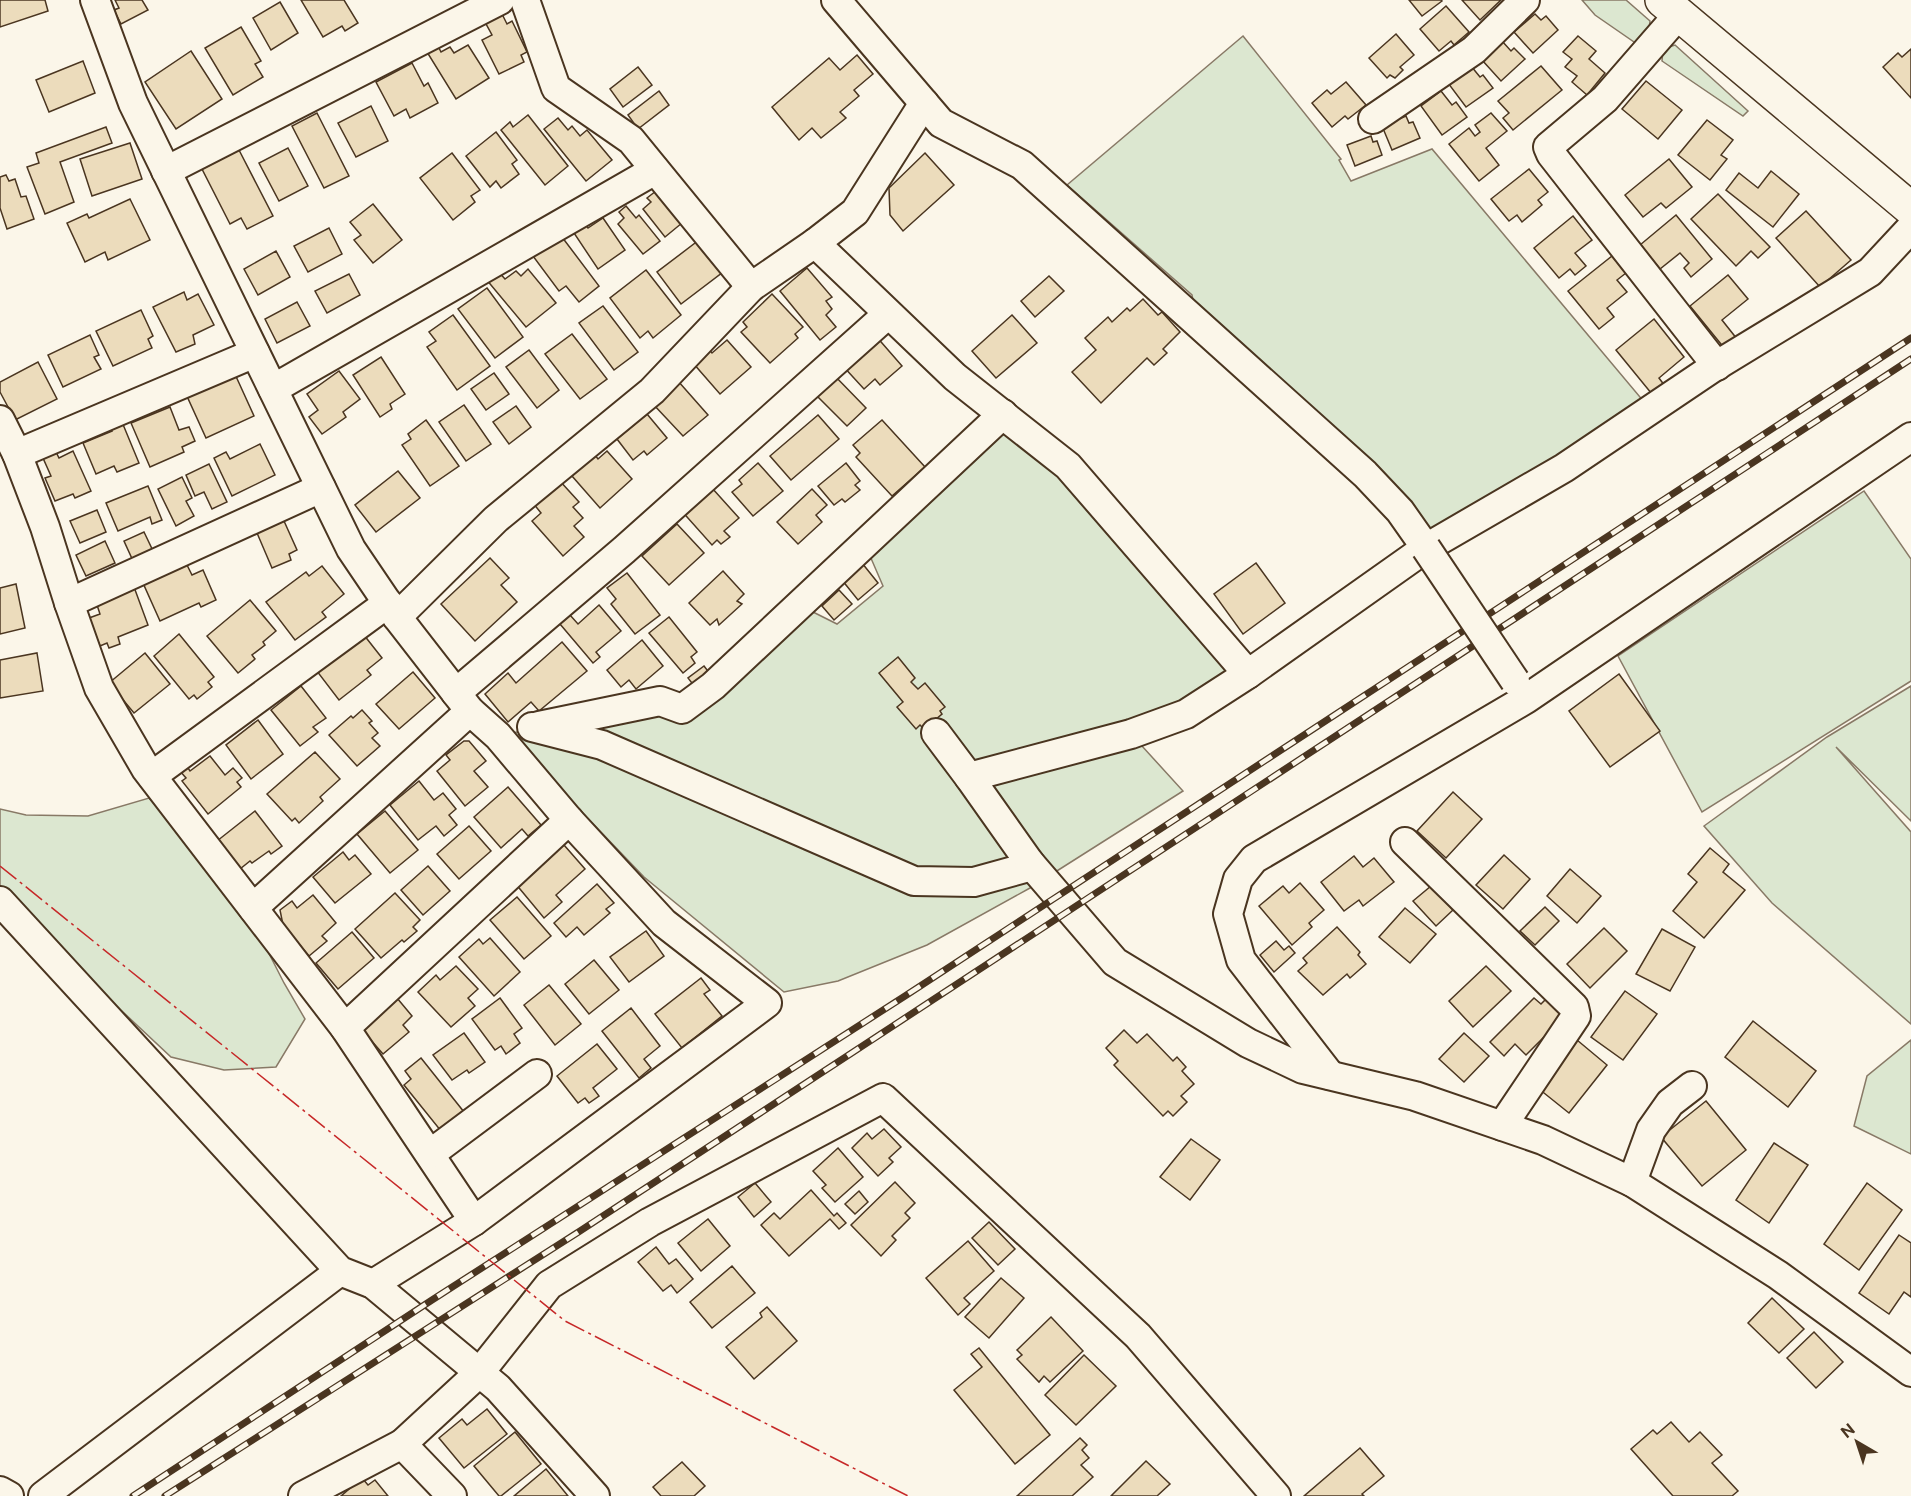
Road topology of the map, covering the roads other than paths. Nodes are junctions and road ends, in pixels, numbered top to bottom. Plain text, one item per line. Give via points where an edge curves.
1 (95, 0) edge
2 (500, 0) edge
3 (525, 0) edge
4 (836, 0) edge
5 (1526, 0) edge
6 (1670, 7) edge
7 (924, 103) junction
8 (1373, 119) dead end
9 (656, 170) junction
10 (166, 171) junction
11 (1911, 209) edge
12 (1911, 228) edge
13 (815, 243) junction
14 (751, 287) junction
15 (888, 314) junction
16 (255, 353) junction
17 (1717, 366) junction
18 (273, 389) junction
19 (1003, 414) junction
20 (0, 420) edge
21 (1911, 437) edge
22 (17, 454) junction
23 (321, 488) junction
24 (1426, 548) junction
25 (69, 603) junction
26 (392, 610) junction
27 (1248, 674) junction
28 (1520, 690) junction
29 (463, 702) junction
30 (532, 727) junction
31 (936, 733) dead end
32 (498, 736) junction
33 (152, 776) junction
34 (969, 777) junction
35 (569, 820) junction
36 (1405, 842) dead end
37 (1029, 862) junction
38 (0, 901) edge
39 (254, 908) junction
40 (345, 1028) junction
41 (537, 1074) dead end
42 (1330, 1075) junction
43 (1692, 1086) dead end
44 (1502, 1126) junction
45 (430, 1154) junction
46 (1632, 1182) junction
47 (474, 1221) junction
48 (340, 1271) junction
49 (373, 1284) junction
50 (480, 1372) junction
51 (1911, 1372) edge
52 (402, 1444) junction
53 (0, 1491) edge
54 (9, 1496) edge
55 (44, 1496) edge
56 (303, 1496) edge
57 (452, 1496) edge
58 (595, 1496) edge
59 (1276, 1496) edge

1 - 10 street via 133,103
2 - 10 street
3 - 9 street via 556,88 631,140
4 - 7 street
5 - 8 street via 1474,50
6 - 11 street
6 - 17 street via 1605,99 1548,147
7 - 13 street via 855,212
7 - 24 street via 941,123 1022,165 1365,474 1400,511
9 - 14 street
9 - 18 street
10 - 16 street
12 - 17 street via 1870,272
13 - 14 street
13 - 15 street
14 - 26 street via 652,391
15 - 19 street via 955,378
15 - 29 street via 624,550
16 - 18 street
16 - 22 street
17 - 24 street via 1564,468
18 - 23 street
19 - 27 street via 1068,466
19 - 30 street via 713,687 682,710 660,701
20 - 22 street
21 - 28 street
22 - 25 street
23 - 25 street
23 - 26 street via 351,549
24 - 27 street
24 - 28 street, bridge
25 - 33 street via 99,688
26 - 29 street
26 - 33 street
27 - 34 street via 1186,714 1131,734
28 - 42 street via 1254,860 1238,879 1228,915 1241,960
29 - 32 street
29 - 39 street
30 - 32 street
30 - 37 street via 602,745 914,881 974,882 1032,866
31 - 34 street
32 - 35 street
33 - 39 street
34 - 37 street
35 - 40 street
35 - 47 street via 664,923 767,1003
36 - 44 street via 1574,1007 1576,1016
37 - 42 street via 1115,962 1248,1043 1303,1069
38 - 48 street
39 - 40 street
40 - 45 street
41 - 45 street
42 - 44 street via 1415,1096
43 - 46 street via 1670,1103 1651,1130
44 - 46 street via 1544,1140
45 - 47 street
46 - 51 street via 1778,1275
47 - 49 street
48 - 49 street
48 - 55 street
49 - 50 street
50 - 52 street
50 - 58 street
50 - 59 street via 549,1285 650,1222 883,1098 1138,1336
52 - 56 street
52 - 57 street
53 - 54 street

